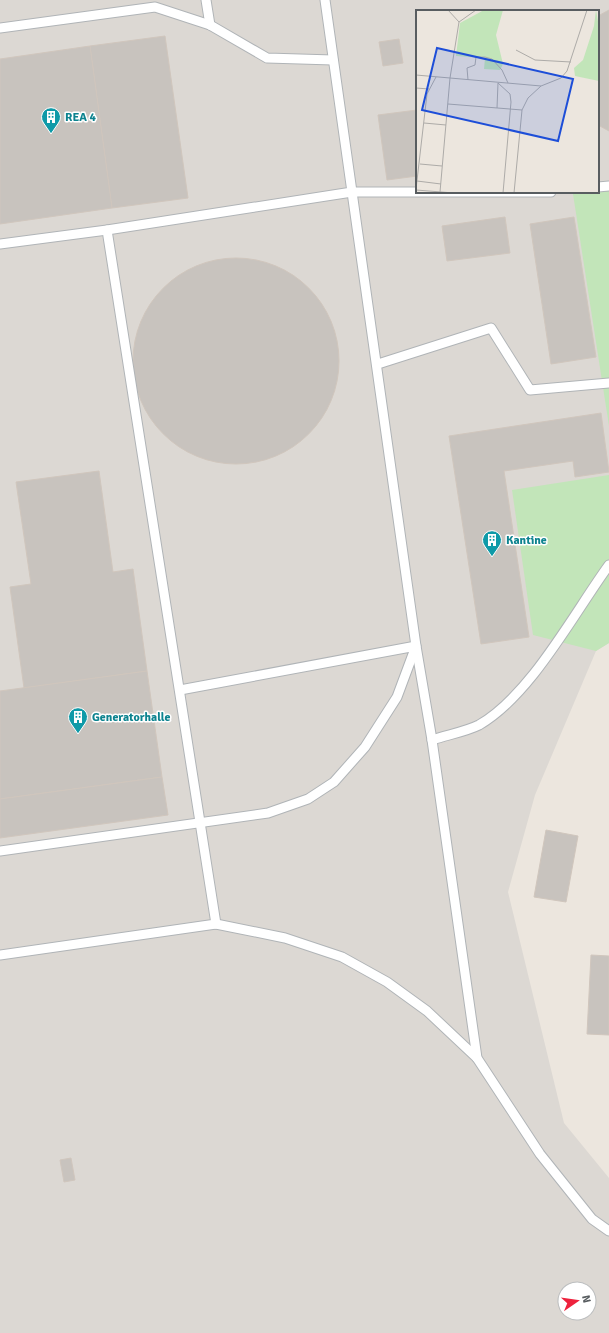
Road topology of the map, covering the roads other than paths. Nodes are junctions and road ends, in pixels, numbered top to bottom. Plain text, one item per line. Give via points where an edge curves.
1 (206, 0) edge
2 (325, 0) edge
3 (210, 25) junction
4 (0, 28) edge
5 (333, 60) junction
6 (609, 186) edge
7 (599, 187) edge
8 (352, 192) junction
9 (416, 192) edge
10 (107, 230) junction
11 (0, 244) edge
12 (378, 364) junction
13 (609, 383) edge
14 (609, 565) edge
15 (416, 646) junction
16 (180, 690) junction
17 (432, 740) junction
18 (200, 824) junction
19 (0, 851) edge
20 (216, 924) junction
21 (0, 955) edge
22 (477, 1058) junction
23 (609, 1231) edge

1 - 3 lane
2 - 5 lane
3 - 4 lane via 155,7
3 - 5 lane via 267,58
5 - 8 lane
6 - 7 lane
8 - 9 lane
8 - 10 lane
8 - 12 lane
10 - 11 lane
10 - 16 lane
12 - 13 lane via 491,328 530,390
12 - 15 lane
14 - 17 lane via 544,660 509,702 478,725
15 - 16 lane
15 - 17 lane
15 - 18 lane via 397,697 365,747 334,782 308,799 268,813
16 - 18 lane
17 - 22 lane
18 - 19 lane
18 - 20 lane
20 - 21 lane
20 - 22 lane via 285,938 342,957 387,982 427,1011
22 - 23 lane via 540,1154 592,1219

